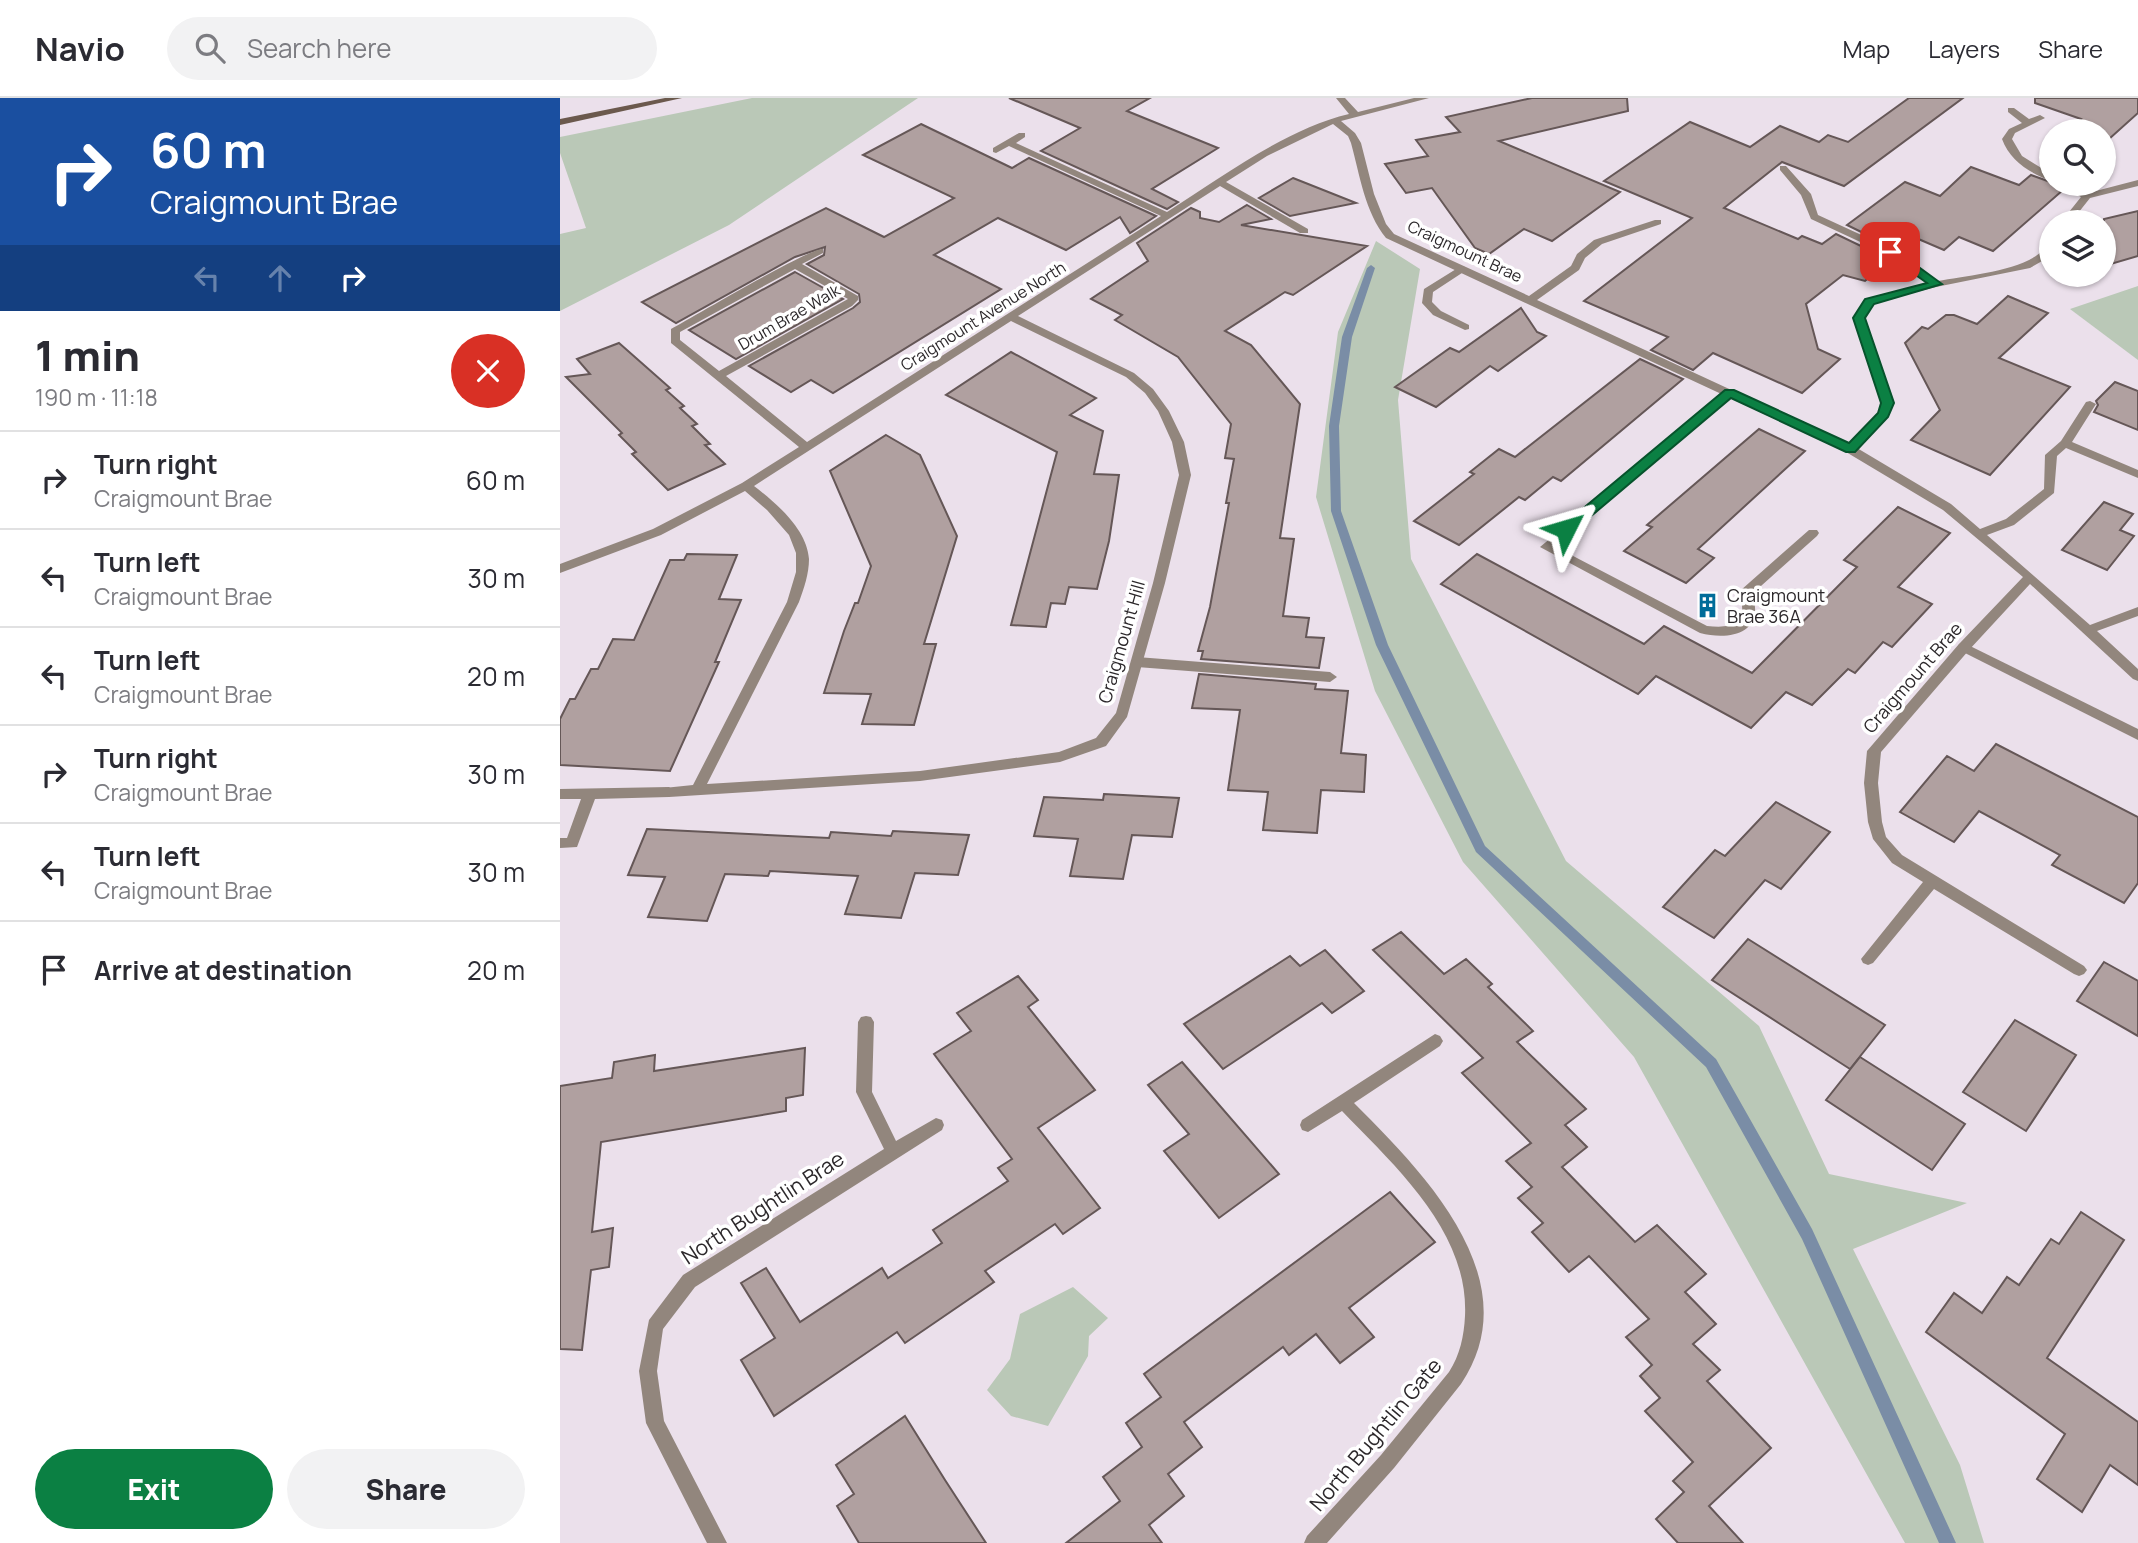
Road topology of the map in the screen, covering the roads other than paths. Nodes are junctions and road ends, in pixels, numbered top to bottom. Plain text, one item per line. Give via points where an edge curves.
1 (678, 98) edge
2 (1340, 98) edge
3 (1425, 98) edge
4 (2011, 110) dead end
5 (1354, 114) junction
6 (2040, 118) dead end
7 (1334, 120) junction
8 (560, 122) edge
9 (2027, 122) junction
10 (1022, 135) dead end
11 (1009, 143) junction
12 (996, 150) dead end
13 (1783, 169) dead end
14 (2039, 172) edge
15 (1219, 182) junction
16 (2138, 183) edge
17 (2116, 189) edge
18 (2087, 196) edge
19 (2076, 210) edge
20 (1167, 215) junction
21 (1304, 216) dead end
22 (1658, 222) dead end
23 (1290, 223) junction
24 (1304, 231) dead end
25 (819, 251) dead end
26 (2039, 259) edge
27 (794, 264) junction
28 (1461, 269) junction
29 (1936, 284) junction
30 (1531, 300) junction
31 (1012, 317) junction
32 (1465, 327) dead end
33 (718, 376) junction
34 (1729, 393) junction
35 (2090, 404) dead end
36 (2065, 443) junction
37 (807, 447) junction
38 (1850, 449) junction
39 (2138, 474) edge
40 (746, 486) junction
41 (1813, 533) dead end
42 (1980, 533) junction
43 (560, 569) edge
44 (2030, 577) junction
45 (2138, 611) edge
46 (2088, 630) junction
47 (1964, 647) junction
48 (1137, 662) junction
49 (2138, 676) edge
50 (1330, 677) dead end
51 (2138, 735) edge
52 (697, 790) junction
53 (590, 793) junction
54 (560, 794) edge
55 (560, 843) edge
56 (1931, 882) junction
57 (1868, 959) dead end
58 (2079, 970) dead end
59 (866, 1022) dead end
60 (1435, 1041) dead end
61 (1345, 1102) junction
62 (936, 1125) dead end
63 (1308, 1125) dead end
64 (893, 1152) junction
65 (717, 1543) edge
66 (1314, 1543) edge

1 - 8 main road
2 - 5 street
3 - 5 street, Craigmount Avenue North
4 - 9 street
5 - 7 street, Craigmount Avenue North
6 - 9 street
7 - 15 street, Craigmount Avenue North
7 - 28 street, Craigmount Brae via 1356,143 1369,194 1390,236
9 - 14 street via 2007,139 2010,150
10 - 11 street
11 - 12 street
11 - 20 street
13 - 29 street via 1806,194 1814,217 1890,252
15 - 20 street, Craigmount Avenue North
15 - 23 street
16 - 17 street
18 - 19 street
20 - 31 street, Craigmount Avenue North
21 - 23 street
22 - 30 street, Craigmount Brae via 1598,242 1575,268
23 - 24 street
25 - 27 street
26 - 29 street via 2026,266
27 - 33 street via 675,331 675,341
27 - 33 street, Drum Brae Walk via 854,298
28 - 30 street, Craigmount Brae
28 - 32 street via 1428,291 1427,303
29 - 38 street via 1869,302 1859,318 1888,403 1884,414
30 - 34 street, Craigmount Brae
31 - 37 street, Craigmount Avenue North
31 - 48 street, Craigmount Hill via 1130,375 1149,391 1178,442 1185,475
33 - 37 street
34 - 38 street, Craigmount Brae
34 - 41 street via 1546,547 1704,630 1725,634 1740,629 1748,620 1751,605 1745,593
35 - 36 street
36 - 39 street
36 - 42 street via 2051,455 2050,491 2010,522
37 - 40 street, Craigmount Avenue North
38 - 42 street, Craigmount Brae via 1912,483
40 - 43 street, Craigmount Avenue North via 657,533
40 - 52 street via 793,533 802,552 802,578
42 - 44 street, Craigmount Brae
44 - 46 street, Craigmount Brae
44 - 47 street, Craigmount Brae
45 - 46 street
46 - 49 street, Craigmount Brae
47 - 51 street
47 - 56 street, Craigmount Brae via 1874,751 1871,783 1880,839 1897,859
48 - 50 street
48 - 52 street, Craigmount Hill via 1122,714 1101,742 1059,757 920,776
52 - 53 street, Craigmount Hill
53 - 54 street, Craigmount Hill
53 - 55 street via 572,843
56 - 57 street
56 - 58 street, Craigmount Brae
59 - 64 street via 864,1092
60 - 61 street
61 - 63 street
61 - 66 street, North Bughtlin Gate via 1440,1213 1463,1253 1472,1284 1474,1325 1462,1367 1365,1490
62 - 64 street, North Bughtlin Brae
64 - 65 street, North Bughtlin Brae via 689,1281 655,1326 648,1371 655,1423

